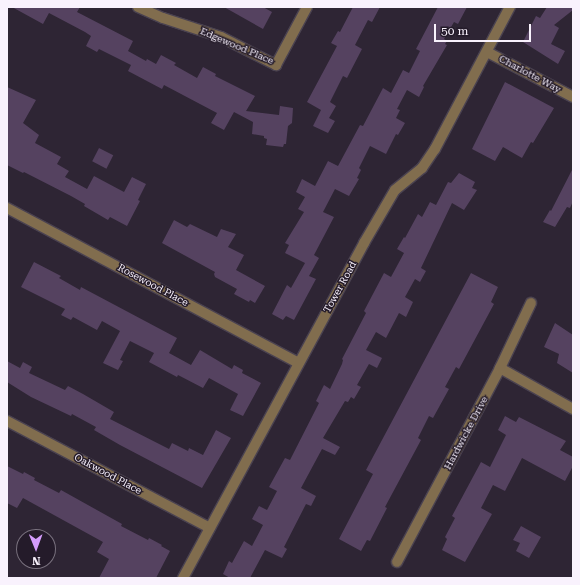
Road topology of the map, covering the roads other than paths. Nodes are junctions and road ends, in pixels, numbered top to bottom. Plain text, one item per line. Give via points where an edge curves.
1 (138, 7) edge
2 (307, 7) edge
3 (510, 7) edge
4 (487, 52) junction
5 (573, 97) edge
6 (7, 208) edge
7 (531, 303) dead end
8 (298, 363) junction
9 (500, 368) junction
10 (573, 409) edge
11 (7, 421) edge
12 (210, 528) junction
13 (397, 562) dead end
14 (183, 578) edge

1 - 2 street, Edgewood Place via 162,18 221,37 276,65
3 - 4 street, Tower Road
4 - 5 street, Charlotte Way
4 - 8 street, Tower Road via 435,149 422,168 395,190
6 - 8 street, Rosewood Place
7 - 9 street, Hardwicke Drive
8 - 12 street, Tower Road
9 - 10 street
9 - 13 street, Hardwicke Drive
11 - 12 street, Oakwood Place
12 - 14 street, Tower Road

